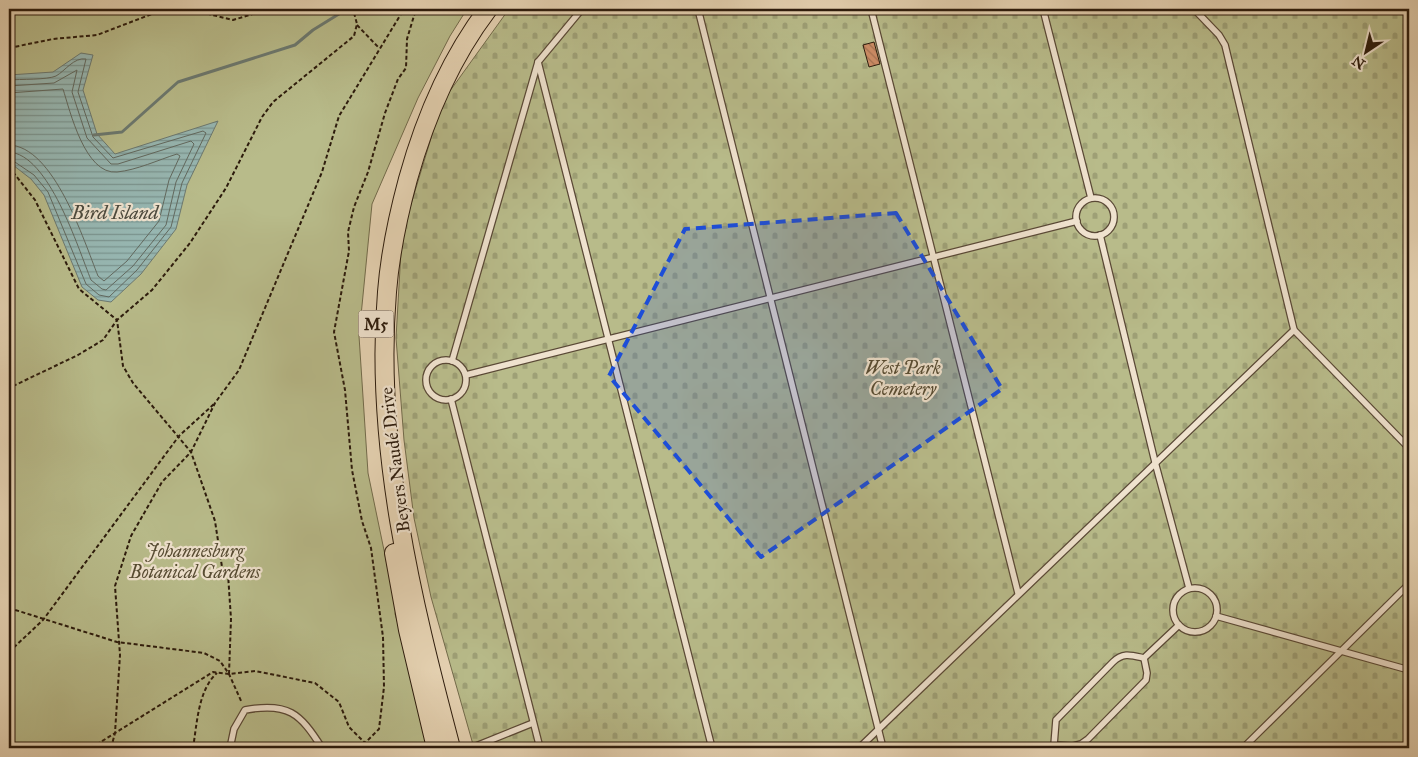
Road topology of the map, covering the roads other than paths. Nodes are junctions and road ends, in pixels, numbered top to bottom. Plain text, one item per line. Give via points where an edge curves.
1 (475, 9) edge
2 (488, 9) edge
3 (582, 9) edge
4 (698, 9) edge
5 (871, 9) edge
6 (1043, 9) edge
7 (1194, 9) edge
8 (538, 62) junction
9 (1091, 198) junction
10 (1077, 221) junction
11 (1100, 235) junction
12 (932, 256) junction
13 (770, 300) junction
14 (1294, 330) junction
15 (610, 340) junction
16 (452, 361) junction
17 (466, 375) junction
18 (451, 399) junction
19 (1409, 448) edge
20 (1155, 462) junction
21 (1409, 584) edge
22 (1190, 588) junction
23 (1018, 594) junction
24 (1216, 616) junction
25 (1178, 625) junction
26 (1341, 651) junction
27 (1144, 658) junction
28 (1409, 670) edge
29 (533, 723) junction
30 (879, 729) junction
31 (1053, 747) edge
32 (230, 748) edge
33 (322, 748) edge
34 (436, 748) edge
35 (451, 748) edge
36 (471, 748) edge
37 (540, 748) edge
38 (712, 748) edge
39 (858, 748) edge
40 (883, 748) edge
41 (1243, 748) edge

1 - 34 main road, Beyers Naudé Drive / M5 via 432,81 411,133 385,229 376,308 375,391 383,474 399,584
2 - 35 main road, Beyers Naudé Drive / M5 via 447,77 428,117 395,231 386,293 385,392 392,464 416,605
3 - 8 lane
4 - 13 lane
5 - 12 lane
6 - 9 lane
7 - 14 lane via 1225,45
8 - 15 lane
8 - 16 lane
9 - 10 lane via 1079,207
9 - 11 lane via 1105,201 1114,213 1111,227
10 - 11 lane via 1085,233
10 - 12 lane
11 - 20 lane
12 - 13 lane
12 - 23 lane
13 - 15 lane
13 - 30 lane
14 - 19 lane
14 - 20 lane
15 - 17 lane
15 - 38 lane
16 - 17 lane via 461,366
16 - 18 lane via 437,362 429,369 426,379 432,393 441,399
17 - 18 lane via 463,390
18 - 29 lane
20 - 22 lane
20 - 23 lane
21 - 26 lane
22 - 24 lane via 1201,589 1211,595 1216,605
22 - 25 lane via 1179,594 1173,604 1173,615
23 - 30 lane
24 - 25 lane via 1210,626 1200,632 1188,631
24 - 26 lane
25 - 27 lane
26 - 28 lane
26 - 41 lane
27 - 31 lane via 1146,680 1088,739 1073,746
27 - 31 lane via 1120,655 1056,720
29 - 36 lane
29 - 37 lane
30 - 39 lane
30 - 40 lane
32 - 33 lane via 234,729 244,710 260,707 295,714 306,723

